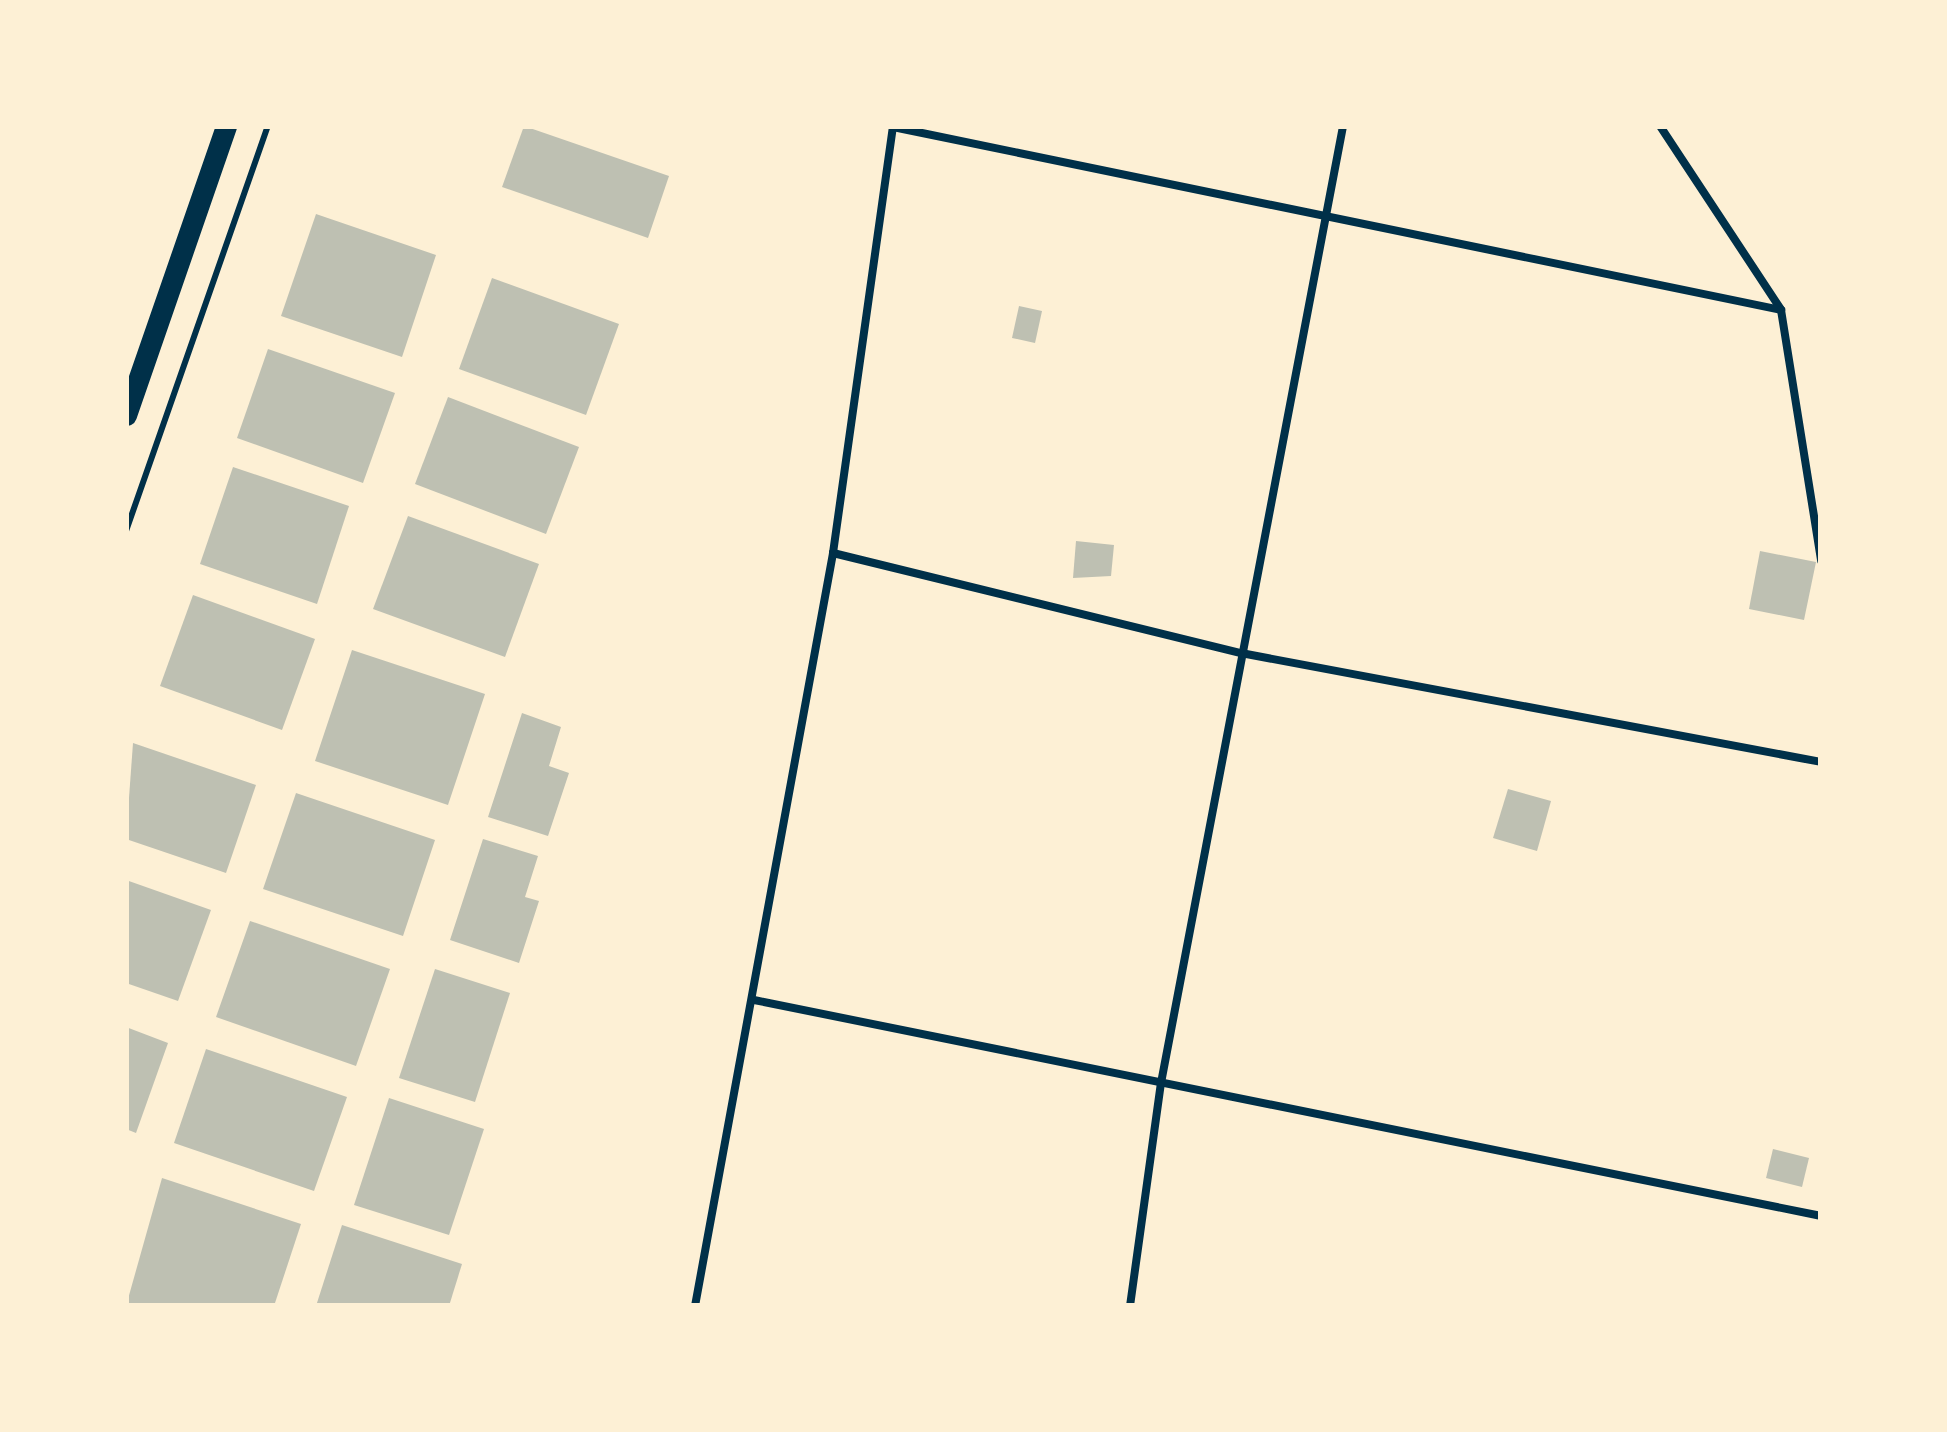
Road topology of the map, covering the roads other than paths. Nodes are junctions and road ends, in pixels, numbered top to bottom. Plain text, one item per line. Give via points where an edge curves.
1 (226, 126) edge
2 (1343, 126) edge
3 (1660, 126) edge
4 (893, 127) edge
5 (1323, 210) junction
6 (1781, 310) junction
7 (126, 416) edge
8 (833, 553) junction
9 (1821, 561) edge
10 (1241, 653) junction
11 (1821, 762) edge
12 (754, 1000) junction
13 (1161, 1083) junction
14 (1821, 1216) edge
15 (695, 1306) edge
16 (1130, 1306) edge

1 - 7 street
2 - 5 lane
3 - 6 lane
4 - 5 lane
4 - 8 lane
5 - 6 lane
5 - 10 lane
6 - 9 lane
8 - 10 lane
8 - 12 lane
10 - 11 lane
10 - 13 lane
12 - 13 lane
12 - 15 lane
13 - 14 lane
13 - 16 lane

